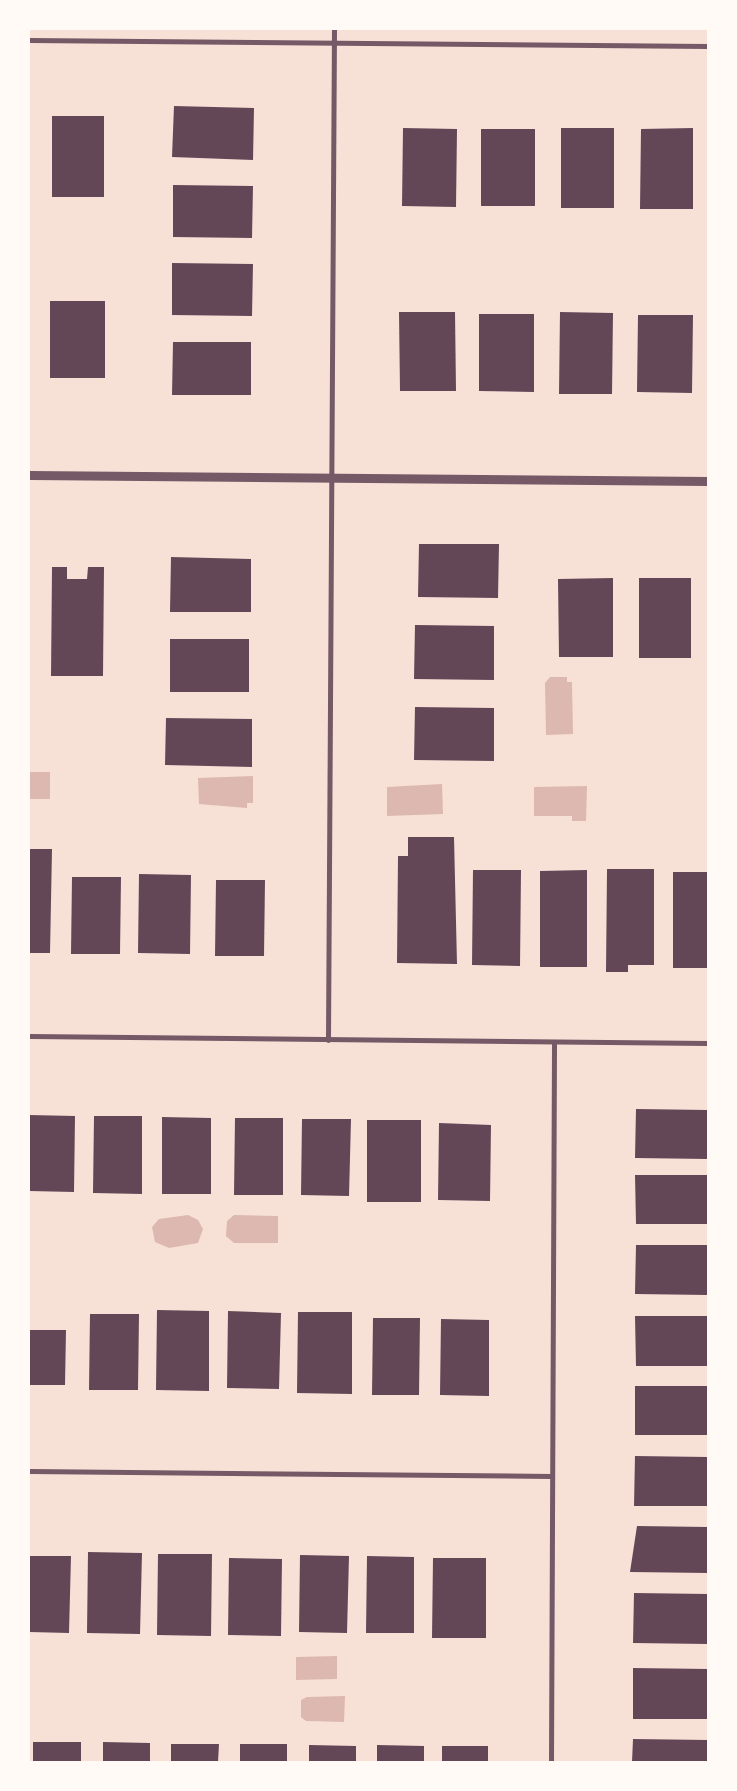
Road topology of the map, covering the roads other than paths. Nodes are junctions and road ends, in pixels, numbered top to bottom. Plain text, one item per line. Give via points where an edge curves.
1 (334, 29) edge
2 (29, 40) edge
3 (334, 43) junction
4 (708, 46) edge
5 (29, 475) edge
6 (331, 477) junction
7 (708, 481) edge
8 (29, 1036) edge
9 (328, 1040) junction
10 (554, 1042) junction
11 (708, 1043) edge
12 (29, 1471) edge
13 (552, 1476) junction
14 (551, 1762) edge

1 - 3 street
2 - 3 street
3 - 4 street
3 - 6 street
5 - 6 street
6 - 7 street
6 - 9 street
8 - 9 street
9 - 10 street
10 - 11 street
10 - 13 street
12 - 13 street
13 - 14 street

